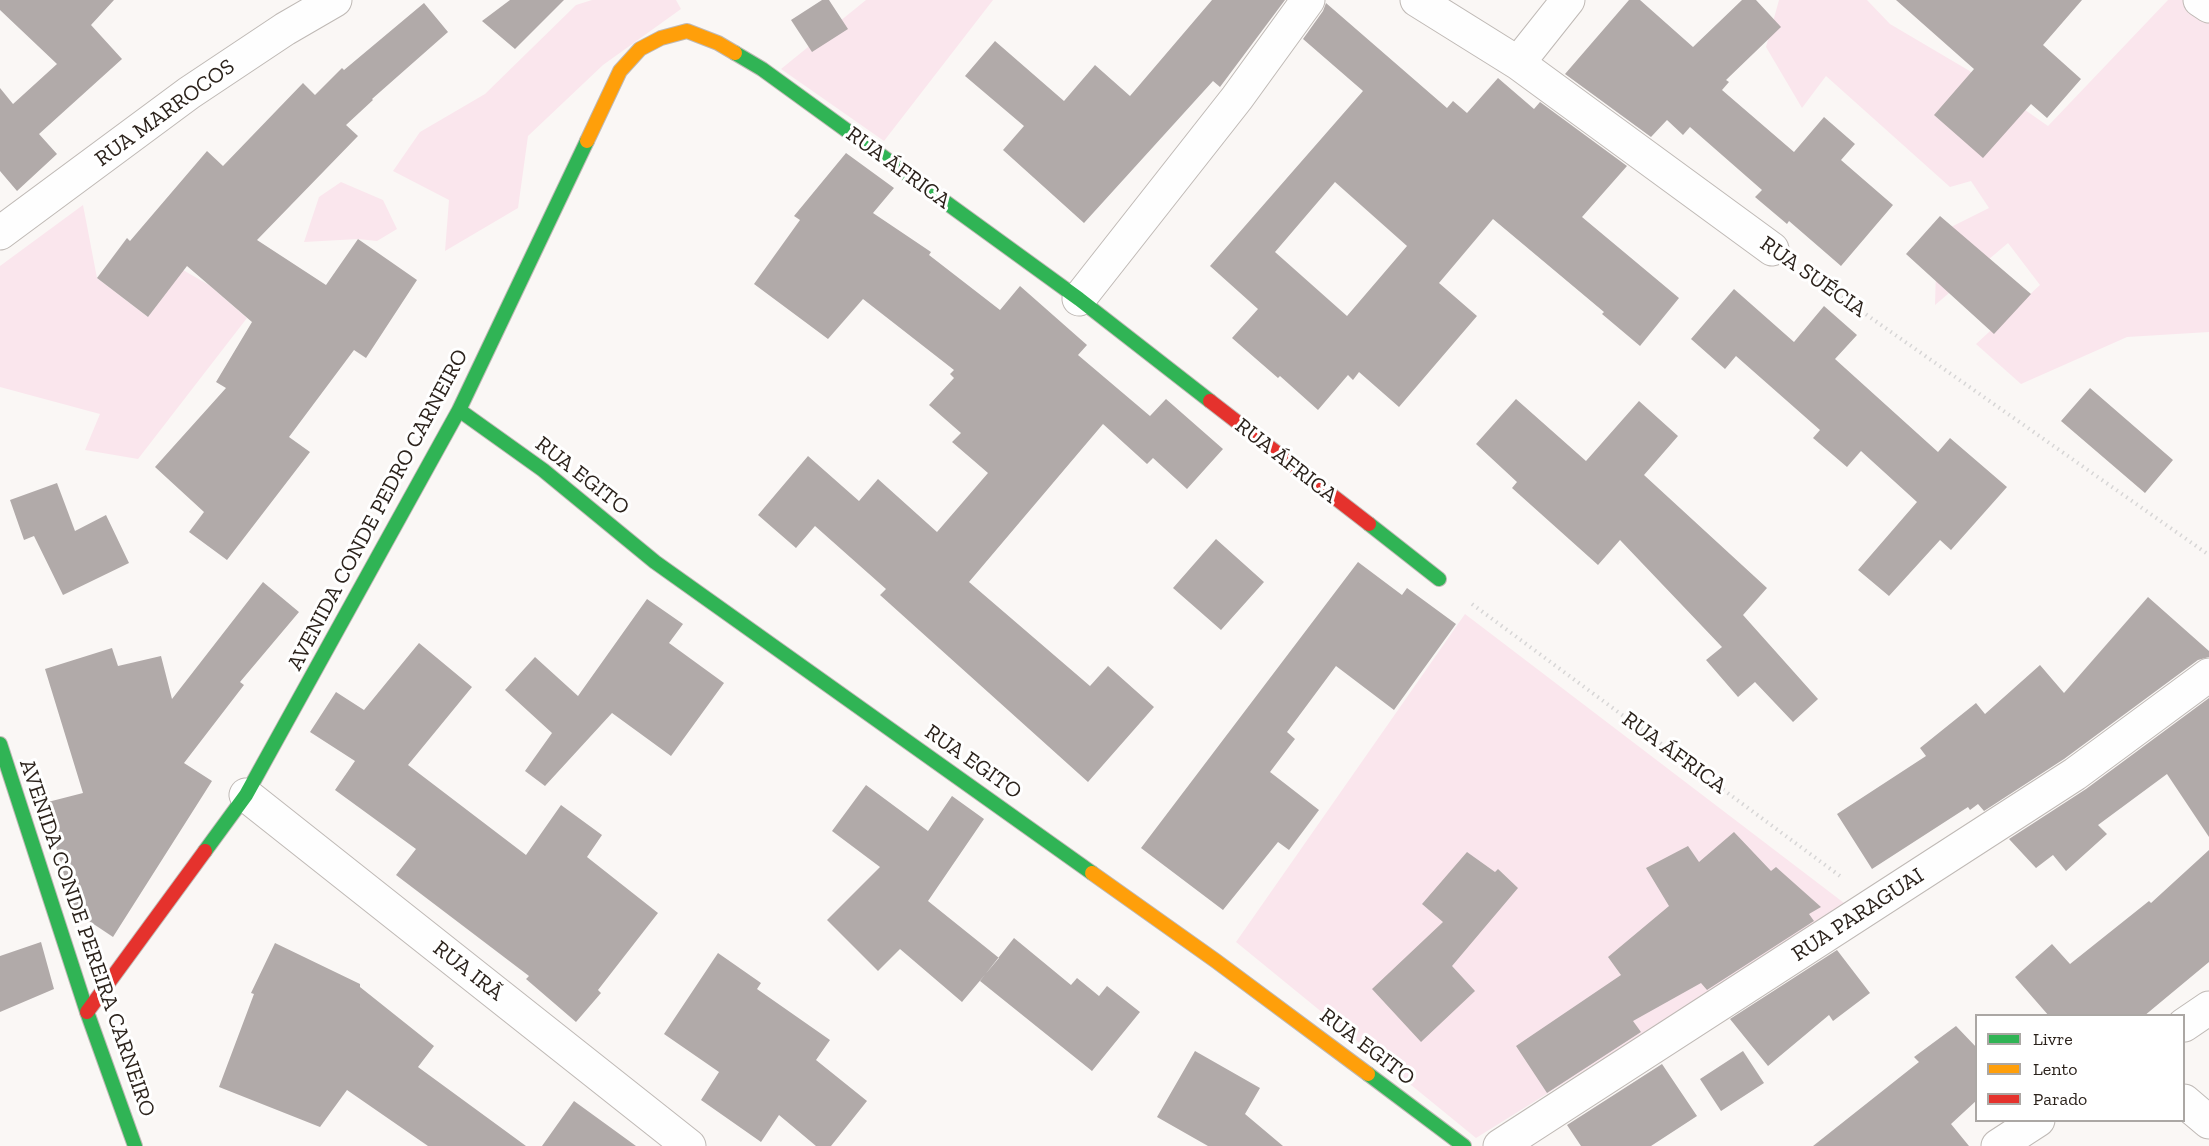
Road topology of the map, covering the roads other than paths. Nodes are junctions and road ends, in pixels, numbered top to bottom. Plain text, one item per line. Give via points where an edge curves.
1 (335, 0) edge
2 (1308, 0) edge
3 (1417, 0) edge
4 (1568, 0) edge
5 (2200, 0) edge
6 (2209, 6) edge
7 (687, 31) joint
8 (1518, 63) junction
9 (0, 233) edge
10 (1772, 249) road end
11 (1079, 299) junction
12 (459, 410) junction
13 (1438, 579) road end
14 (2209, 675) edge
15 (0, 744) edge
16 (7, 794) edge
17 (246, 795) junction
18 (2209, 1008) edge
19 (87, 1012) junction
20 (2185, 1024) edge
21 (2185, 1102) edge
22 (2035, 1122) edge
23 (2209, 1122) edge
24 (135, 1146) edge
25 (689, 1146) edge
26 (1464, 1146) edge
27 (1500, 1146) edge
28 (1998, 1146) edge

1 - 9 street, RUA MARROCOS via 189,93
2 - 11 street via 1237,98
3 - 8 street, RUA SUÉCIA
4 - 8 street
5 - 6 street
7 - 11 street, RUA ÁFRICA via 718,43 762,69
7 - 12 street, AVENIDA CONDE PEDRO CARNEIRO via 640,49 620,71
8 - 10 street, RUA SUÉCIA
11 - 13 street, RUA ÁFRICA
12 - 17 street, AVENIDA CONDE PEDRO CARNEIRO
12 - 26 street, RUA EGITO via 543,470 655,562 1216,961
14 - 27 street, RUA PARAGUAI via 2075,774
15 - 16 street, AVENIDA CONDE PEREIRA CARNEIRO
16 - 19 street, AVENIDA CONDE PEREIRA CARNEIRO
17 - 19 street, AVENIDA CONDE PEDRO CARNEIRO
17 - 25 street, RUA IRÃ
18 - 20 street
19 - 24 street, AVENIDA CONDE PEREIRA CARNEIRO
21 - 23 street
22 - 28 street

